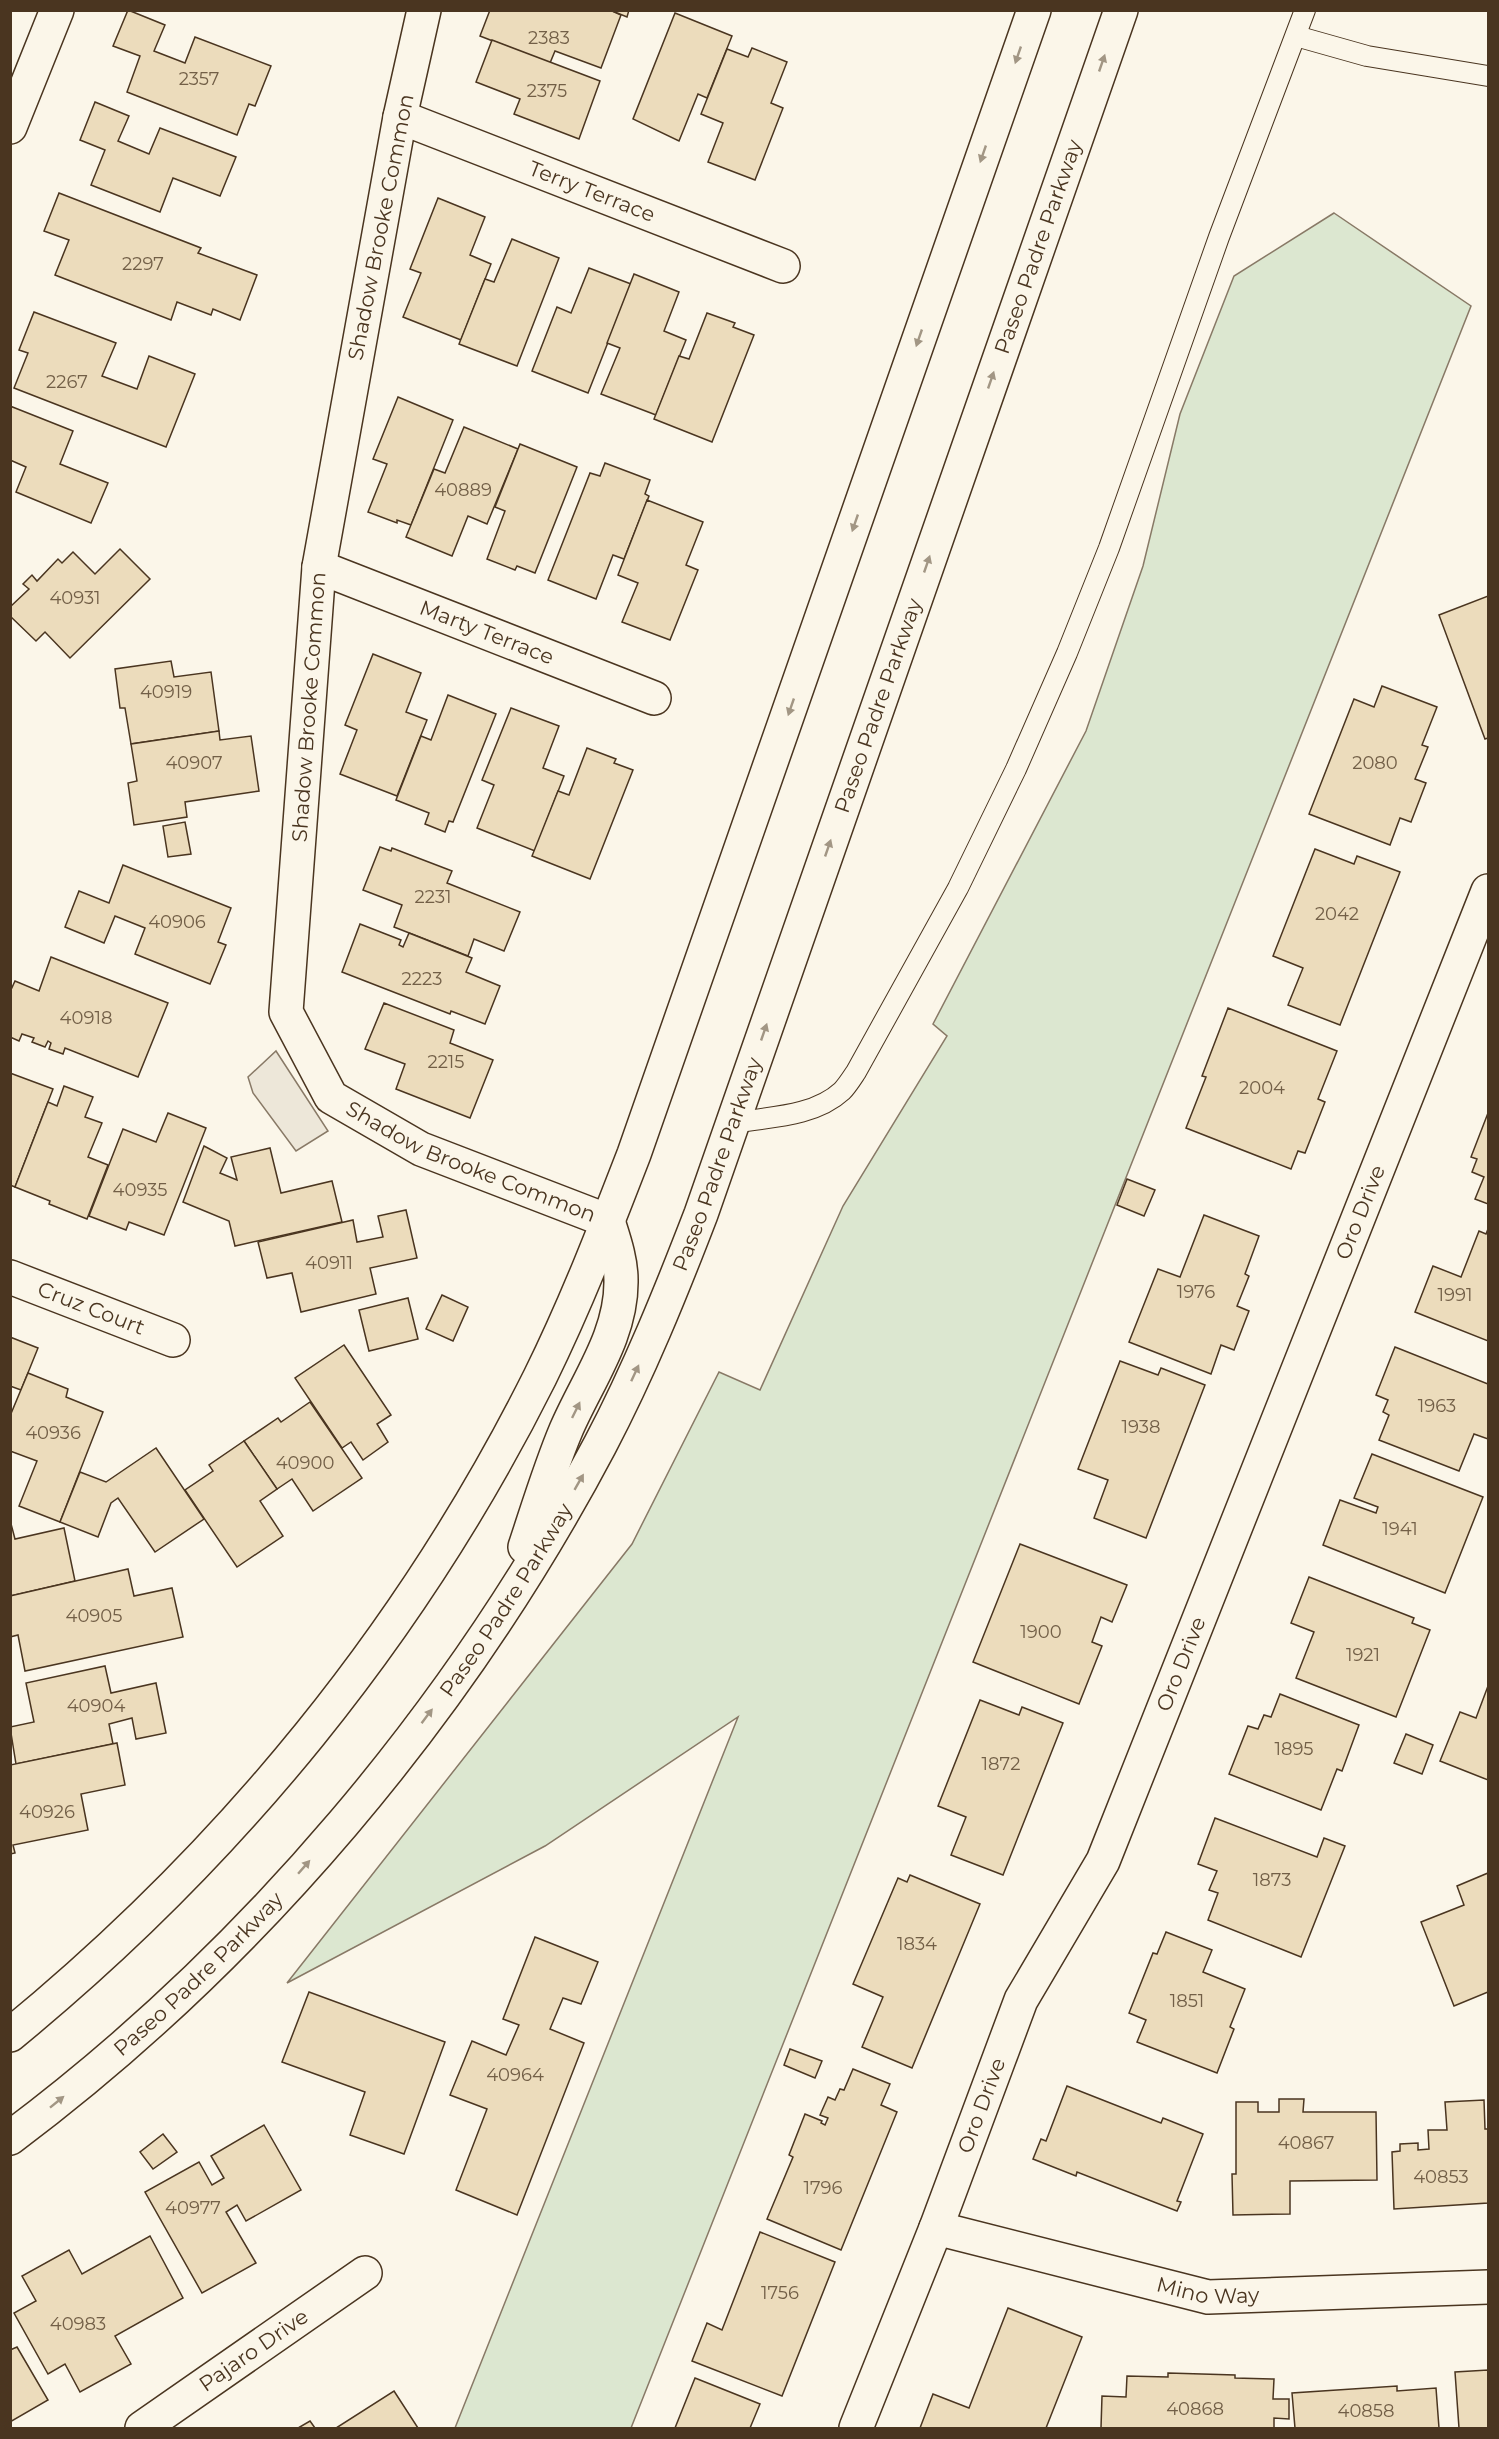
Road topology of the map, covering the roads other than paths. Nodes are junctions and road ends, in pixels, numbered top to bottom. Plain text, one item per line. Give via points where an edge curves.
1 (57, 10) edge
2 (424, 10) edge
3 (1034, 10) edge
4 (1121, 10) edge
5 (1305, 10) edge
6 (1296, 36) junction
7 (1488, 76) edge
8 (400, 117) junction
9 (10, 127) edge
10 (783, 266) dead end
11 (319, 567) junction
12 (654, 698) dead end
13 (1488, 891) edge
14 (732, 1123) junction
15 (608, 1221) junction
16 (10, 1277) edge
17 (173, 1340) dead end
18 (506, 1603) junction
19 (10, 2036) edge
20 (10, 2138) edge
21 (936, 2228) junction
22 (365, 2272) dead end
23 (1488, 2287) edge
24 (142, 2428) edge
25 (856, 2428) edge

1 - 9 main road
2 - 8 main road, Shadow Brooke Common
3 -> 15 main road
14 -> 4 main road, Paseo Padre Parkway
5 - 6 lane
6 - 7 lane via 1367,56
6 - 14 lane via 1089,599 1043,710 958,888 843,1090 826,1103 802,1112
8 - 10 main road, Terry Terrace
8 - 11 main road, Shadow Brooke Common
11 - 12 main road, Marty Terrace
11 - 15 main road, Shadow Brooke Common via 286,1012 331,1097 421,1149
13 - 21 main road, Oro Drive via 1103,1862 1022,2000
18 -> 14 main road, Paseo Padre Parkway via 576,1487 626,1393 684,1258
18 -> 15 main road via 557,1451 617,1319 621,1277
15 - 19 main road via 540,1377 495,1461 420,1586 365,1665 302,1746 207,1853 104,1956
16 - 17 main road, Cruz Court
20 -> 18 main road, Paseo Padre Parkway via 126,2043 267,1907 411,1737
21 - 23 main road, Mino Way via 1209,2297
21 - 25 main road, Oro Drive
22 - 24 main road, Pajaro Drive

